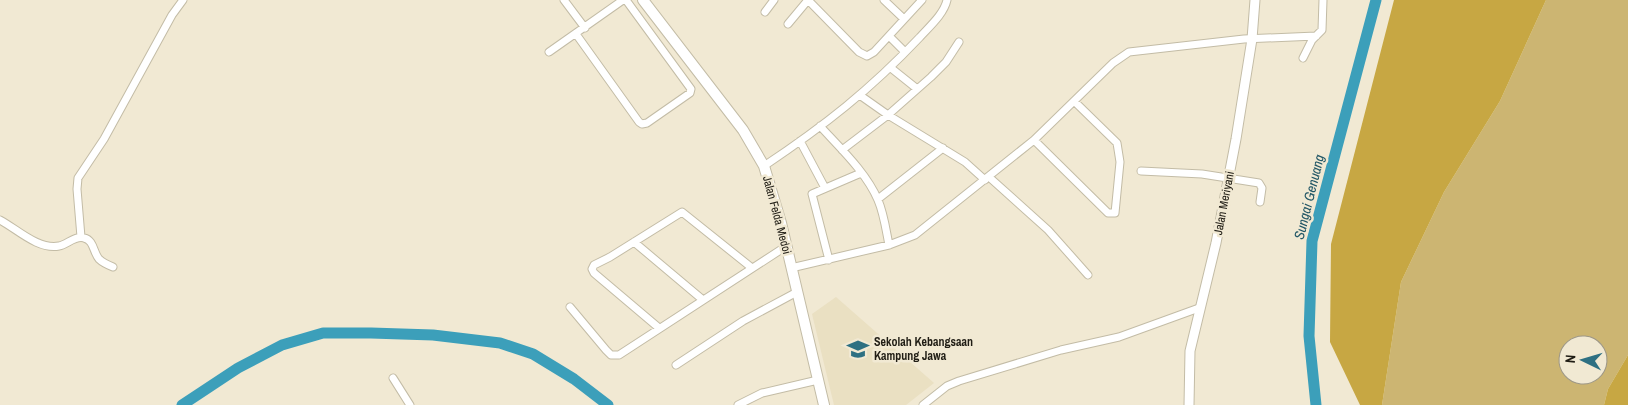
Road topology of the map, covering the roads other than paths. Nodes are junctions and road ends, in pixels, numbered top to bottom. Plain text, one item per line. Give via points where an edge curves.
1 (183, 0) edge
2 (564, 0) edge
3 (624, 0) edge
4 (643, 0) edge
5 (774, 0) edge
6 (808, 0) edge
7 (884, 0) edge
8 (922, 0) edge
9 (947, 0) edge
10 (1255, 0) edge
11 (1323, 0) edge
12 (765, 12) dead end
13 (904, 19) junction
14 (788, 24) dead end
15 (585, 28) junction
16 (576, 34) junction
17 (889, 36) junction
18 (1316, 36) junction
19 (1252, 39) junction
20 (959, 42) dead end
21 (549, 52) dead end
22 (905, 52) junction
23 (1303, 58) dead end
24 (891, 68) junction
25 (916, 88) junction
26 (861, 96) junction
27 (1075, 102) junction
28 (888, 115) junction
29 (820, 126) junction
30 (1034, 140) junction
31 (800, 141) junction
32 (943, 148) junction
33 (842, 150) junction
34 (764, 166) junction
35 (1141, 171) dead end
36 (861, 173) junction
37 (1228, 177) junction
38 (987, 178) junction
39 (825, 188) junction
40 (878, 199) junction
41 (1260, 202) dead end
42 (0, 220) edge
43 (81, 237) junction
44 (634, 242) junction
45 (889, 245) junction
46 (785, 247) junction
47 (829, 260) junction
48 (113, 267) dead end
49 (752, 268) junction
50 (791, 268) junction
51 (1088, 275) dead end
52 (797, 292) junction
53 (703, 300) junction
54 (570, 307) dead end
55 (1199, 308) junction
56 (659, 328) junction
57 (676, 365) dead end
58 (393, 378) dead end
59 (818, 380) junction
60 (929, 400) junction
61 (410, 405) edge
62 (738, 405) edge
63 (824, 405) edge
64 (923, 405) edge
65 (936, 405) edge
66 (1189, 405) edge

1 - 43 street via 104,139 80,173 77,189
2 - 15 street
3 - 15 street
3 - 16 street via 691,89 647,123 638,122
4 - 34 main road, Jalan Felda Medoi via 743,130
5 - 12 street
6 - 14 street
6 - 17 street via 862,55 872,54
7 - 13 street
8 - 13 street
9 - 22 street
10 - 19 street, Jalan Meriyani
11 - 18 street via 1323,26
13 - 17 street
15 - 16 street
16 - 21 street
17 - 22 street
18 - 19 street
18 - 23 street
19 - 27 street via 1129,52 1113,63
19 - 37 street, Jalan Meriyani
20 - 25 street via 946,62
22 - 24 street
24 - 25 street
24 - 26 street
25 - 28 street
26 - 28 street
26 - 29 street
27 - 30 street
27 - 30 street via 1117,144 1120,162 1115,213 1108,213
28 - 32 street
28 - 33 street
29 - 31 street
29 - 33 street
30 - 38 street
31 - 34 street
31 - 39 street
32 - 38 street
32 - 40 street
33 - 36 street
34 - 46 main road, Jalan Felda Medoi
35 - 37 street
36 - 39 street via 846,182
36 - 40 street
37 - 41 street via 1261,184
37 - 55 street, Jalan Meriyani
38 - 45 street via 915,235
38 - 51 street via 1048,230
39 - 47 street via 814,192 812,197
40 - 45 street
42 - 43 street via 48,246 61,246
43 - 48 street via 89,240 99,259
44 - 49 street via 682,212
44 - 53 street
44 - 56 street via 594,265 592,272
45 - 47 street
46 - 49 street
46 - 50 main road, Jalan Felda Medoi
47 - 50 street
49 - 53 street
50 - 52 main road, Jalan Felda Medoi
52 - 57 street via 743,321
52 - 59 main road, Jalan Felda Medoi
53 - 56 street
54 - 56 street via 614,356
55 - 60 street via 1119,337 1061,350 959,381
55 - 66 street, Jalan Meriyani via 1190,351
58 - 61 street
59 - 62 street via 762,392
59 - 63 main road, Jalan Felda Medoi
60 - 64 street
60 - 65 street

